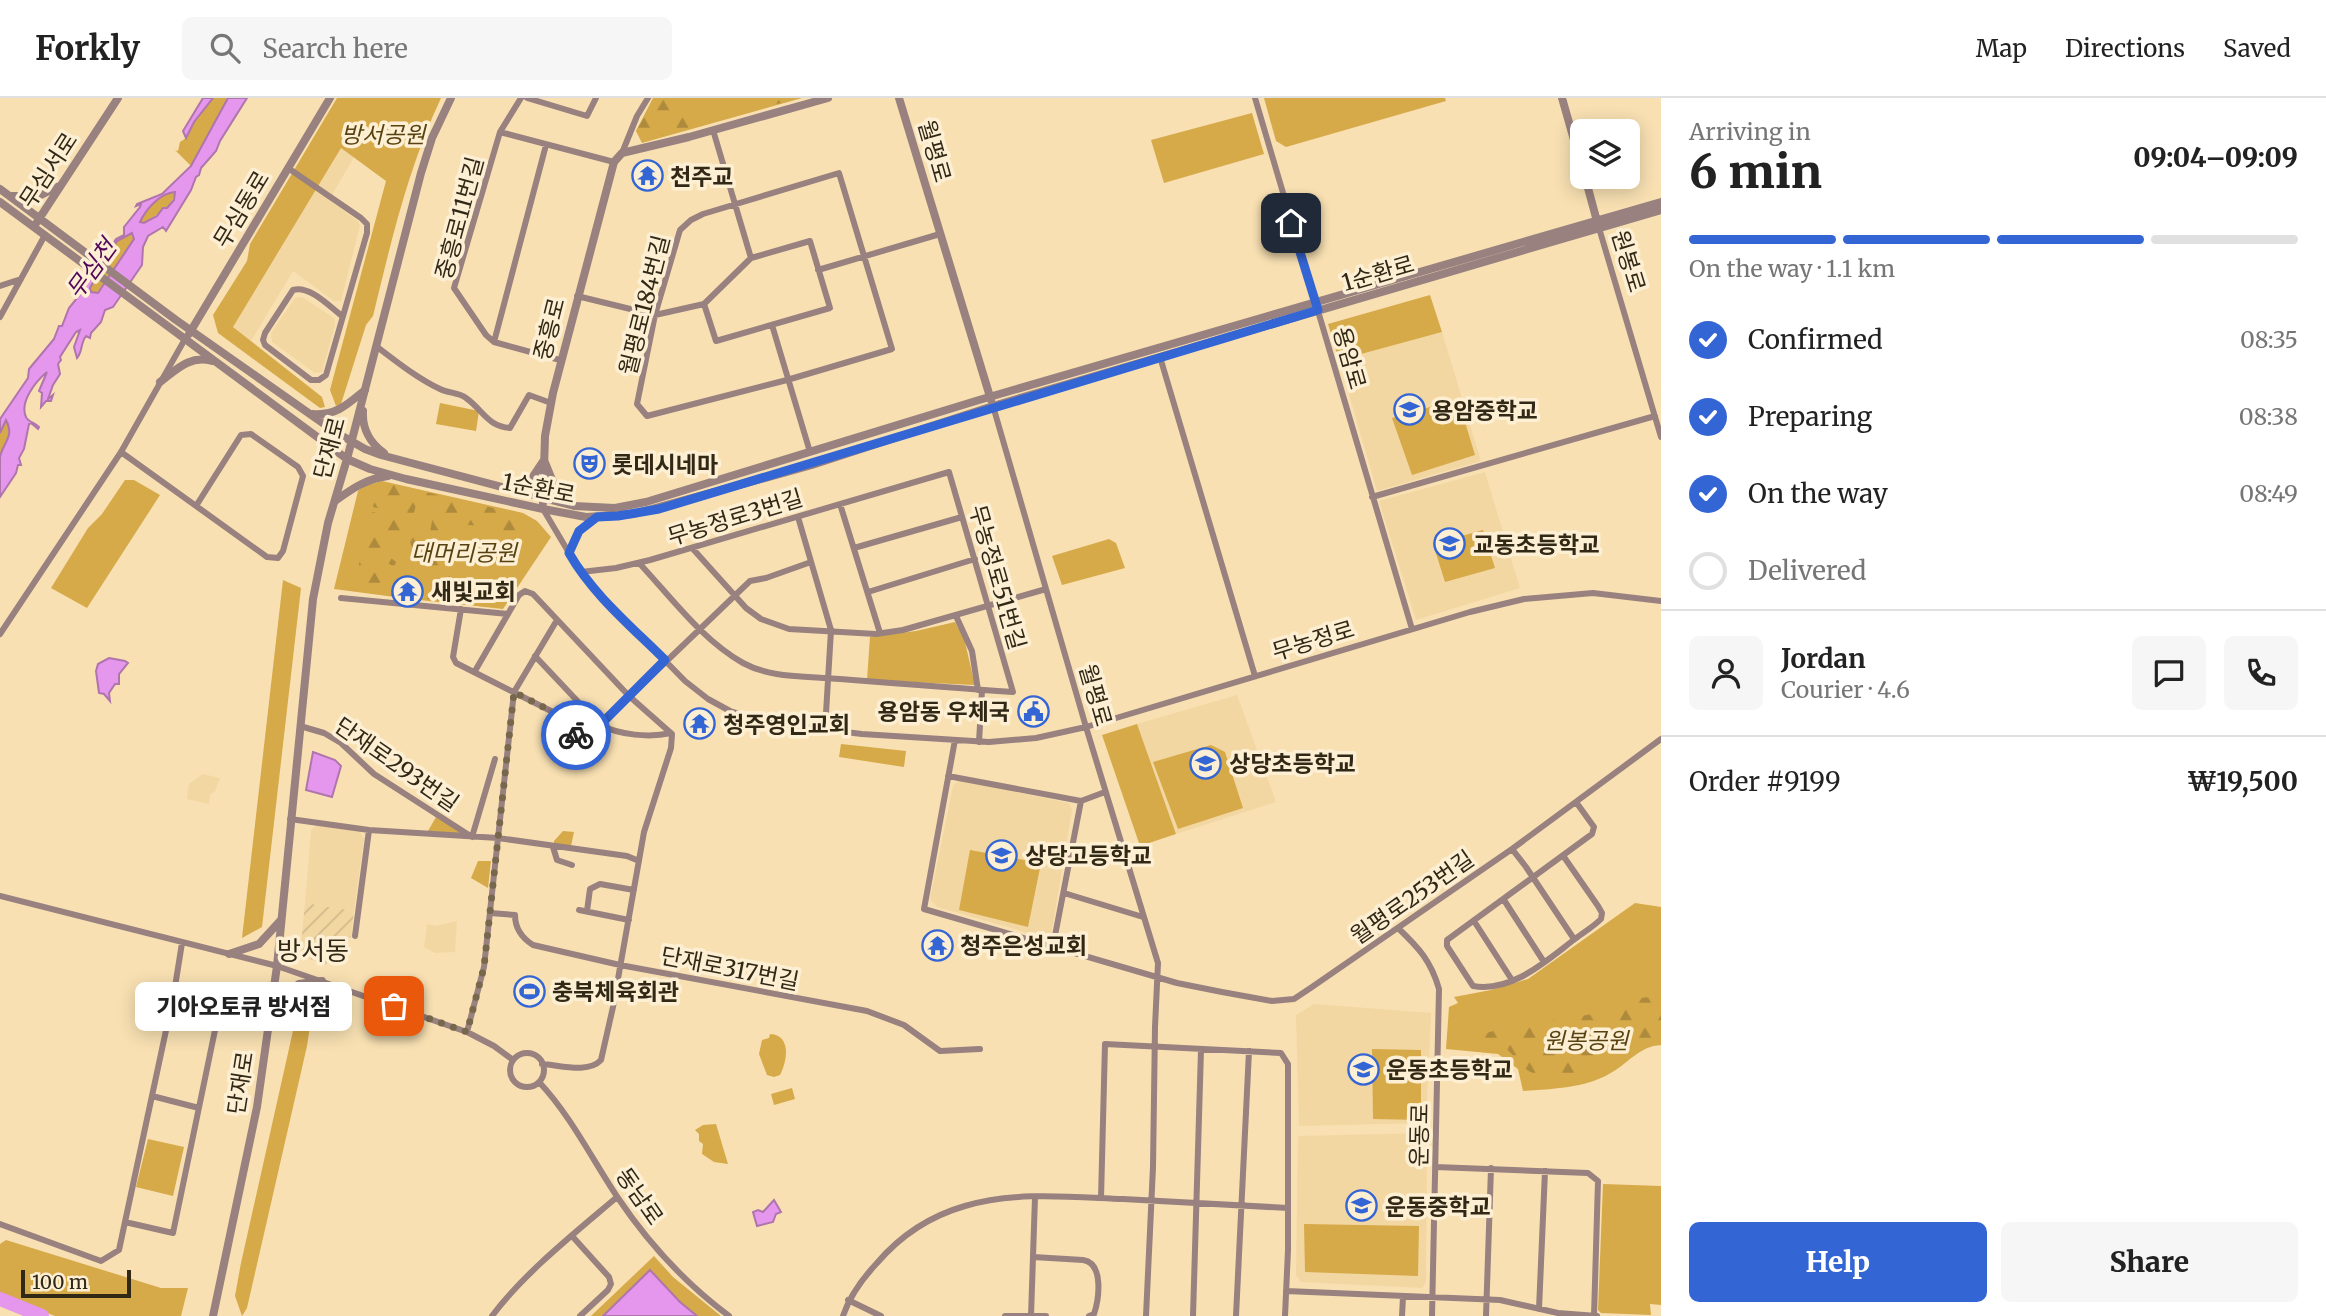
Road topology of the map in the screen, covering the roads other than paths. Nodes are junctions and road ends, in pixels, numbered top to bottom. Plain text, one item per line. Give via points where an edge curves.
1 (118, 98) edge
2 (330, 98) edge
3 (451, 98) edge
4 (521, 98) edge
5 (527, 98) edge
6 (596, 98) edge
7 (648, 98) edge
8 (828, 98) edge
9 (899, 98) edge
10 (1255, 98) edge
11 (1562, 98) edge
12 (1570, 126) edge
13 (713, 130) junction
14 (500, 132) junction
15 (546, 145) junction
16 (622, 153) junction
17 (614, 162) junction
18 (288, 168) junction
19 (60, 186) junction
20 (0, 189) edge
21 (1588, 189) edge
22 (9, 196) junction
23 (0, 202) edge
24 (1661, 202) edge
25 (736, 203) junction
26 (1661, 210) edge
27 (39, 219) junction
28 (1598, 224) junction
29 (34, 228) junction
30 (940, 234) junction
31 (47, 237) junction
32 (864, 256) junction
33 (751, 258) junction
34 (818, 270) junction
35 (21, 279) junction
36 (0, 286) edge
37 (577, 296) junction
38 (704, 304) junction
39 (1317, 307) junction
40 (655, 315) junction
41 (342, 316) junction
42 (0, 317) edge
43 (772, 325) junction
44 (191, 330) junction
45 (185, 339) junction
46 (495, 342) junction
47 (376, 346) junction
48 (1160, 357) junction
49 (560, 360) junction
50 (220, 363) junction
51 (787, 380) junction
52 (160, 382) junction
53 (365, 390) junction
54 (990, 397) junction
55 (551, 403) junction
56 (993, 406) junction
57 (310, 414) junction
58 (1655, 416) junction
59 (1661, 437) edge
60 (352, 442) junction
61 (121, 452) junction
62 (810, 452) junction
63 (347, 459) junction
64 (394, 459) junction
65 (544, 460) junction
66 (949, 472) joint
67 (393, 475) junction
68 (512, 489) junction
69 (1372, 497) junction
70 (543, 498) junction
71 (335, 501) junction
72 (840, 504) junction
73 (196, 506) junction
74 (574, 506) junction
75 (542, 509) junction
76 (597, 517) junction
77 (798, 517) junction
78 (962, 517) junction
79 (854, 548) junction
80 (693, 549) junction
81 (569, 553) junction
82 (975, 559) junction
83 (811, 562) junction
84 (639, 563) junction
85 (582, 572) junction
86 (1046, 589) junction
87 (868, 593) junction
88 (734, 595) junction
89 (341, 598) dead end
90 (1661, 601) edge
91 (989, 606) junction
92 (461, 609) junction
93 (508, 614) junction
94 (956, 616) junction
95 (556, 620) junction
96 (700, 628) junction
97 (1412, 629) junction
98 (831, 630) junction
99 (0, 634) edge
100 (880, 634) junction
101 (535, 656) junction
102 (665, 660) junction
103 (475, 671) junction
104 (1255, 676) junction
105 (827, 678) junction
106 (980, 690) junction
107 (514, 692) junction
108 (1013, 692) joint
109 (629, 696) junction
110 (600, 725) junction
111 (300, 726) junction
112 (1086, 727) junction
113 (825, 730) junction
114 (671, 733) junction
115 (1661, 739) edge
116 (955, 740) junction
117 (979, 741) junction
118 (495, 759) dead end
119 (948, 776) junction
120 (1105, 792) junction
121 (1081, 802) junction
122 (1576, 802) junction
123 (290, 819) junction
124 (369, 830) junction
125 (472, 837) junction
126 (498, 838) junction
127 (553, 847) junction
128 (1512, 849) junction
129 (1564, 856) junction
130 (639, 861) junction
131 (572, 864) dead end
132 (1533, 877) junction
133 (634, 890) junction
134 (1064, 893) junction
135 (0, 896) edge
136 (1504, 900) junction
137 (490, 913) junction
138 (1143, 916) junction
139 (281, 920) junction
140 (629, 920) junction
141 (1474, 921) junction
142 (1398, 928) junction
143 (355, 936) dead end
144 (1574, 939) junction
145 (182, 943) junction
146 (1053, 946) junction
147 (229, 954) junction
148 (1544, 962) junction
149 (620, 965) junction
150 (277, 966) junction
151 (1158, 977) junction
152 (1512, 980) junction
153 (322, 981) junction
154 (174, 993) junction
155 (271, 1004) junction
156 (467, 1032) junction
157 (1154, 1048) junction
158 (980, 1049) dead end
159 (1201, 1050) junction
160 (1248, 1051) junction
161 (513, 1060) junction
162 (542, 1064) junction
163 (538, 1082) junction
164 (152, 1096) junction
165 (199, 1108) junction
166 (1436, 1167) junction
167 (1491, 1168) junction
168 (1545, 1171) junction
169 (617, 1197) junction
170 (1035, 1197) junction
171 (1101, 1198) junction
172 (1152, 1201) junction
173 (1196, 1203) junction
174 (1241, 1206) junction
175 (1288, 1208) junction
176 (125, 1222) junction
177 (0, 1224) edge
178 (572, 1236) junction
179 (1033, 1257) junction
180 (1286, 1291) junction
181 (1403, 1297) junction
182 (1433, 1298) junction
183 (1486, 1299) junction
184 (848, 1300) junction
185 (1539, 1309) junction
186 (214, 1313) edge
187 (1031, 1315) edge
188 (492, 1316) edge
189 (580, 1316) edge
190 (729, 1316) edge
191 (844, 1316) edge
192 (881, 1316) edge
193 (1005, 1316) edge
194 (1046, 1316) edge
195 (1089, 1316) edge
196 (1146, 1316) edge
197 (1193, 1316) edge
198 (1236, 1316) edge
199 (1285, 1316) edge
200 (1402, 1316) edge
201 (1432, 1316) edge
202 (1486, 1316) edge
203 (1595, 1316) edge

1 - 19 street, 무심서로
2 - 18 street, 무심동로
3 - 47 street, 단재로 via 421,173
4 - 14 street
5 - 6 street via 587,116
7 - 16 street
8 - 13 street
9 - 30 street, 월평로
10 - 39 street, 용암로
11 - 12 street
13 - 16 street
13 - 25 street
14 - 15 street
14 - 46 street, 중흥로11번길 via 454,288
15 - 17 street
15 - 46 street
16 - 17 street
17 - 37 street, 중흥로
18 - 41 street via 367,224
18 - 44 street, 무심동로
19 - 22 street via 39,196
19 - 27 street, 무심서로
20 - 22 street
21 - 28 street, 원봉로
22 - 27 street
23 - 29 street
24 - 28 street, 1순환로
25 - 32 street, 월평로184번길 via 839,173
25 - 33 street
25 - 40 street, 월평로184번길 via 691,220 680,230
26 - 28 street, 1순환로
27 - 29 street, 무심서로
27 - 44 street, 1순환로
28 - 39 street, 1순환로
28 - 58 street, 원봉로
29 - 31 street
30 - 32 street
30 - 54 street, 월평로
31 - 35 street, 무심서로
31 - 45 street, 1순환로
32 - 34 street
32 - 51 street, 월평로184번길 via 892,349
33 - 34 street via 810,241
33 - 38 street
34 - 43 street via 830,308
35 - 36 street
35 - 42 street, 무심서로
37 - 40 street
37 - 49 street, 중흥로
38 - 40 street
38 - 43 street via 716,341
39 - 48 street, 1순환로
39 - 54 street, 1순환로
39 - 69 street, 용암로
40 - 51 street, 월평로184번길 via 637,404 647,416
41 - 41 street via 326,375 318,380 311,380 263,340 293,290 299,288
43 - 51 street
44 - 45 street, 무심동로
44 - 57 street, 1순환로
45 - 50 street, 1순환로
45 - 52 street
46 - 49 street
47 - 53 street, 단재로
47 - 55 street via 438,388 464,396 494,424 510,428 529,395
48 - 56 street, 1순환로
48 - 104 street
49 - 55 street, 중흥로
50 - 52 street via 186,362
50 - 63 street, 1순환로
51 - 62 street
52 - 61 street
53 - 57 street via 341,410
53 - 60 street, 단재로
53 - 64 street via 367,433 374,446
54 - 56 street, 월평로
54 - 62 street, 1순환로
55 - 65 street, 중흥로
56 - 76 street, 1순환로 via 659,509
56 - 86 street, 월평로
57 - 60 street, 1순환로
58 - 59 street, 원봉로
58 - 69 street
60 - 63 street, 단재로
60 - 64 street, 1순환로
61 - 73 street
61 - 99 street
62 - 74 street, 1순환로 via 628,507
63 - 67 street, 1순환로
63 - 71 street, 단재로
64 - 68 street, 1순환로
65 - 68 street via 530,481
65 - 70 street, 중흥로
65 - 74 street via 557,492
66 - 72 street, 무농정로3번길
66 - 78 street, 무농정로51번길
67 - 71 street via 371,478
67 - 75 street, 1순환로
68 - 70 street, 1순환로
69 - 97 street, 용암로
70 - 74 street, 1순환로
70 - 75 street, 중흥로
71 - 111 street, 단재로 via 313,598
72 - 77 street, 무농정로3번길
72 - 79 street
73 - 73 street via 267,557 278,558 303,477 298,467 251,434 241,435
75 - 76 street, 1순환로
75 - 81 street, 무농정로
76 - 81 street via 579,531
77 - 80 street, 무농정로3번길
77 - 83 street
78 - 79 street
78 - 82 street, 무농정로51번길
79 - 87 street
80 - 84 street, 무농정로3번길
80 - 88 street
81 - 85 street, 무농정로
82 - 87 street
82 - 91 street, 무농정로51번길
83 - 88 street via 750,581
83 - 98 street
84 - 85 street, 무농정로3번길
84 - 96 street, 무농정로3번길
85 - 102 street, 무농정로
86 - 91 street
86 - 112 street, 월평로
87 - 100 street
88 - 96 street
88 - 98 street via 776,626
89 - 92 street
90 - 97 street, 무농정로 via 1593,593 1524,599
91 - 94 street
91 - 108 street, 무농정로51번길
92 - 93 street
92 - 103 street via 453,657
93 - 95 street via 525,591
93 - 103 street
94 - 100 street
94 - 106 street via 972,651
95 - 101 street
95 - 109 street
96 - 102 street
96 - 105 street, 무농정로3번길 via 745,664 789,676
97 - 104 street, 무농정로
98 - 100 street
98 - 105 street
101 - 107 street
101 - 110 street
102 - 109 street
102 - 113 street, 무농정로 via 685,681 730,711 770,723
103 - 107 street
104 - 112 street, 무농정로
105 - 106 street, 무농정로3번길
105 - 113 street
106 - 108 street, 무농정로3번길
106 - 117 street
107 - 110 street via 551,711 575,736
107 - 126 street
109 - 110 street
109 - 114 street
110 - 114 street via 612,731
111 - 123 street, 단재로
111 - 125 street, 단재로293번길 via 341,743 374,774
112 - 117 street, 무농정로 via 1036,738
112 - 120 street, 월평로
113 - 116 street, 무농정로
114 - 130 street via 671,748
115 - 122 street, 월평로253번길
116 - 117 street, 무농정로
116 - 119 street
118 - 125 street, 단재로293번길
119 - 121 street
119 - 146 street, 월평로253번길 via 924,909
120 - 121 street
120 - 138 street, 월평로
121 - 134 street
122 - 128 street, 월평로253번길
122 - 129 street via 1594,827 1592,834
123 - 124 street
123 - 139 street, 단재로
124 - 125 street, 단재로293번길
124 - 143 street
125 - 126 street, 단재로293번길
126 - 127 street, 단재로293번길
126 - 137 street
127 - 130 street, 단재로293번길
127 - 131 street via 557,860
128 - 132 street
128 - 142 street, 월평로253번길
129 - 132 street
129 - 144 street via 1602,913 1601,919
130 - 133 street
132 - 136 street
132 - 144 street
133 - 140 street
133 - 140 street via 600,884 590,889 583,911
134 - 138 street
134 - 146 street
135 - 145 street
136 - 141 street
136 - 148 street
137 - 149 street, 단재로317번길 via 515,915 517,928 533,945
137 - 156 street via 484,967
138 - 151 street, 월평로
139 - 147 street via 259,944
139 - 150 street, 단재로
140 - 149 street
141 - 152 street
141 - 152 street via 1447,940 1447,946 1474,986
142 - 151 street, 월평로253번길 via 1294,999 1272,1001
142 - 166 street, 운동로 via 1433,968 1439,989
144 - 148 street
145 - 147 street
145 - 154 street
146 - 151 street, 월평로253번길
147 - 150 street
148 - 152 street
149 - 158 street, 단재로317번길 via 867,1011 904,1025 940,1051
149 - 162 street via 601,1060 588,1068
150 - 153 street
150 - 155 street, 단재로
151 - 157 street, 월평로
153 - 155 street via 299,984
153 - 156 street
154 - 164 street
154 - 165 street via 220,1006
155 - 186 street, 단재로 via 257,1107
156 - 161 street
157 - 159 street
157 - 171 street via 1105,1044
157 - 172 street, 월평로
159 - 160 street
159 - 173 street
160 - 174 street
160 - 175 street via 1281,1053 1288,1063
161 - 162 street via 530,1054
161 - 163 street via 510,1073 516,1083 526,1087
162 - 163 street
163 - 169 street, 동남로
164 - 165 street
164 - 176 street
165 - 176 street via 173,1233
166 - 167 street
166 - 182 street, 운동로
167 - 168 street
167 - 183 street
168 - 185 street
168 - 203 street via 1588,1173 1598,1181
169 - 178 street
169 - 190 street, 동남로 via 670,1264
170 - 171 street
170 - 179 street
170 - 184 street via 989,1200 937,1216 900,1239
171 - 172 street
172 - 173 street
172 - 196 street, 월평로
173 - 174 street
173 - 197 street
174 - 175 street
174 - 198 street
175 - 180 street
176 - 177 street via 119,1250 102,1261
178 - 188 street
178 - 189 street via 611,1284
179 - 187 street
179 - 195 street via 1090,1261 1095,1266 1097,1304
180 - 181 street
180 - 199 street
181 - 182 street
181 - 200 street
182 - 183 street
182 - 201 street, 운동로
183 - 185 street
183 - 202 street
184 - 191 street
184 - 192 street
185 - 203 street
187 - 193 street
187 - 194 street

